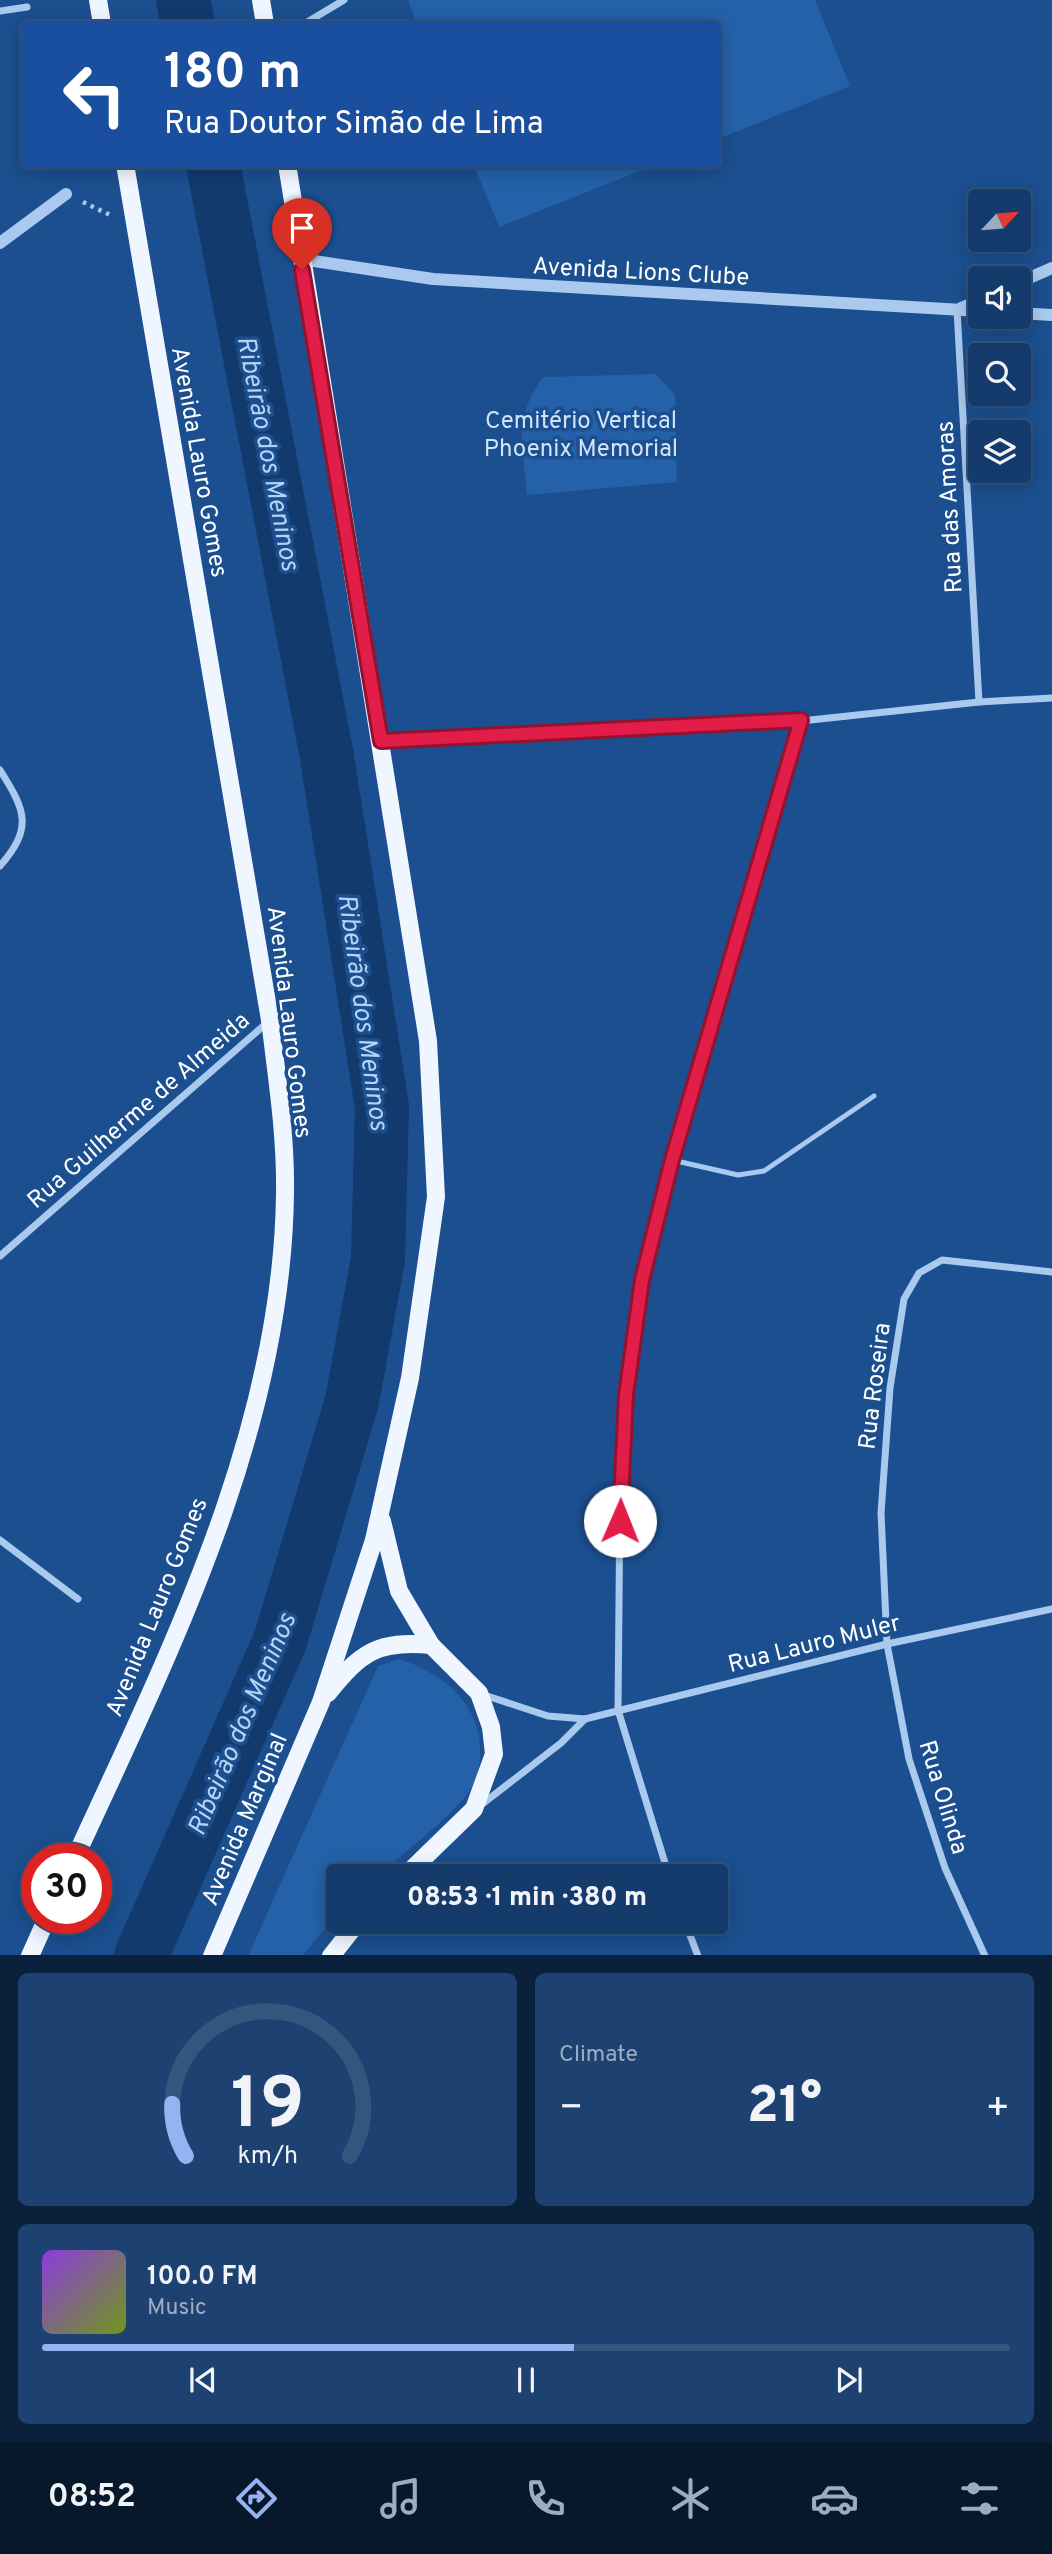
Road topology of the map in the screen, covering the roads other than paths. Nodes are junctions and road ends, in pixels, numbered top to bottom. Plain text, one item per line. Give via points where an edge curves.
1 (98, 0) edge
2 (261, 0) edge
3 (344, 0) edge
4 (27, 8) dead end
5 (0, 11) edge
6 (102, 21) edge
7 (264, 21) edge
8 (309, 21) edge
9 (126, 168) edge
10 (288, 168) edge
11 (66, 194) road end
12 (0, 243) edge
13 (301, 259) junction
14 (1052, 268) edge
15 (1031, 277) edge
16 (968, 305) edge
17 (957, 310) junction
18 (968, 310) edge
19 (1031, 314) edge
20 (1052, 316) edge
21 (1052, 698) edge
22 (978, 702) junction
23 (801, 720) junction
24 (381, 741) junction
25 (0, 770) edge
26 (0, 866) edge
27 (270, 1020) junction
28 (874, 1096) dead end
29 (672, 1160) junction
30 (0, 1256) edge
31 (1052, 1272) edge
32 (380, 1514) junction
33 (0, 1540) edge
34 (78, 1599) dead end
35 (1052, 1609) edge
36 (887, 1644) junction
37 (431, 1646) junction
38 (479, 1693) junction
39 (321, 1702) junction
40 (618, 1710) junction
41 (585, 1718) junction
42 (474, 1809) junction
43 (82, 1843) edge
44 (417, 1864) edge
45 (665, 1864) edge
46 (40, 1934) edge
47 (348, 1934) edge
48 (690, 1934) edge
49 (30, 1955) edge
50 (212, 1955) edge
51 (331, 1955) edge
52 (698, 1955) edge
53 (985, 1955) edge

1 - 6 main road
2 - 7 main road
3 - 8 street
4 - 5 street
9 - 27 main road, Avenida Lauro Gomes
10 - 13 main road
11 - 12 street
13 - 17 street, Avenida Lions Clube via 433,279
13 - 24 main road
14 - 15 street
16 - 17 street
17 - 18 street, Avenida Lions Clube
17 - 22 street, Rua das Amoras
19 - 20 street
21 - 22 street
22 - 23 street
23 - 24 street
23 - 29 street
24 - 32 main road via 428,1041 436,1196 410,1378
25 - 26 street via 24,814 16,848
27 - 30 street, Rua Guilherme de Almeida
27 - 43 main road, Avenida Lauro Gomes via 285,1194 276,1306 251,1426 190,1602
28 - 29 lane via 764,1171 738,1175
29 - 40 street via 642,1280 626,1395
31 - 36 street, Rua Roseira via 942,1260 919,1273 904,1298 890,1388 881,1513
32 - 37 main road via 399,1591
32 - 39 main road, Avenida Marginal
33 - 34 street
35 - 36 street, Rua Lauro Muler
36 - 40 street, Rua Lauro Muler
36 - 53 street, Rua Olinda via 909,1759 945,1868
37 - 38 main road
37 - 39 main road, Avenida Marginal via 384,1645 366,1653
38 - 41 street, Rua Lauro Muler via 548,1716
38 - 42 main road via 495,1754
39 - 50 main road, Avenida Marginal
40 - 41 street, Rua Lauro Muler
40 - 45 street
41 - 42 street via 561,1743
42 - 44 main road
46 - 49 main road
47 - 51 main road
48 - 52 street

